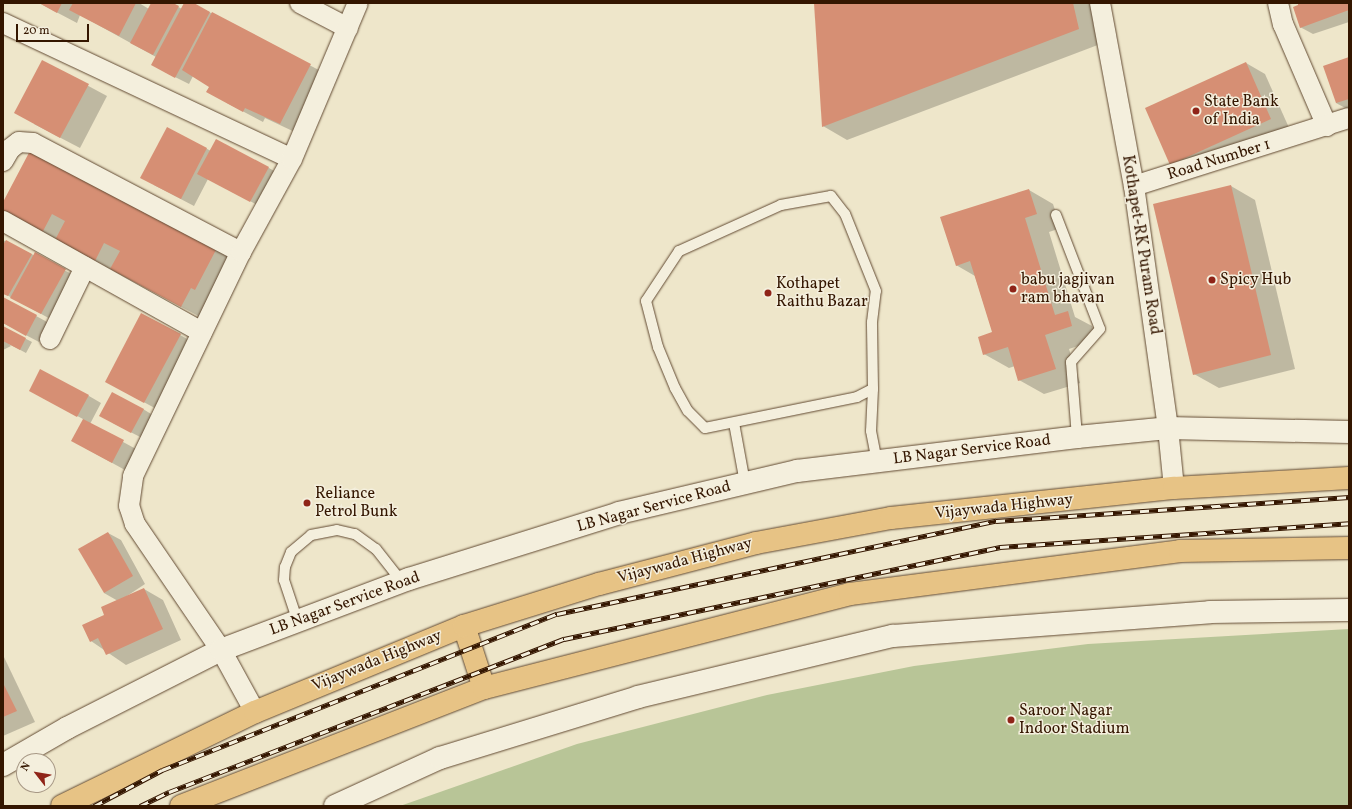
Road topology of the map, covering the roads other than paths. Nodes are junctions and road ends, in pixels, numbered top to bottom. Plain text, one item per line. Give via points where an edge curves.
1 (300, 3) edge
2 (358, 3) edge
3 (1100, 3) edge
4 (1278, 3) edge
5 (3, 23) edge
6 (348, 28) junction
7 (1349, 118) edge
8 (1327, 126) junction
9 (292, 159) junction
10 (3, 161) edge
11 (1134, 186) junction
12 (1056, 215) dead end
13 (3, 221) edge
14 (241, 252) junction
15 (85, 267) junction
16 (202, 332) junction
17 (50, 339) dead end
18 (872, 389) junction
19 (734, 423) junction
20 (1168, 428) junction
21 (1349, 432) edge
22 (1077, 437) junction
23 (878, 461) junction
24 (1349, 478) edge
25 (745, 483) junction
26 (1174, 488) junction
27 (1349, 548) edge
28 (402, 582) junction
29 (1349, 610) edge
30 (298, 622) junction
31 (464, 626) junction
32 (221, 650) junction
33 (484, 688) junction
34 (255, 712) junction
35 (3, 765) edge
36 (62, 806) edge
37 (181, 806) edge
38 (335, 806) edge

1 - 6 street
2 - 6 street
3 - 11 street, Kothapet-RK Puram Road
4 - 8 street via 1283,24
5 - 9 street
6 - 9 street
7 - 8 street, Road Number 1
8 - 11 street, Road Number 1
9 - 14 street
10 - 14 street via 10,149 19,142 33,143
11 - 20 street, Kothapet-RK Puram Road
12 - 22 lane via 1100,329 1070,362
13 - 15 street
14 - 16 street
15 - 16 street
15 - 17 street
16 - 32 street via 133,476 130,506 135,524
18 - 19 lane via 857,397
18 - 19 lane via 872,322 876,291 845,214 831,196 781,206 679,251 646,301 658,347 675,388 688,411 705,428
18 - 23 lane via 871,431
19 - 25 lane
20 - 21 street, LB Nagar Service Road
20 - 22 street, LB Nagar Service Road
20 - 26 street, Kothapet-RK Puram Road
22 - 23 street, LB Nagar Service Road
23 - 25 street, LB Nagar Service Road via 797,471
24 - 26 highway, Vijaywada Highway
25 - 28 street, LB Nagar Service Road via 619,513
26 - 31 highway, Vijaywada Highway via 891,518 756,542 599,584
27 - 33 highway via 1180,551 850,594
28 - 30 street, LB Nagar Service Road
28 - 30 lane via 376,548 355,534 337,530 312,535 291,552 286,567 284,580
29 - 38 street via 1210,612 893,636 630,700 440,758
30 - 32 street, LB Nagar Service Road
31 - 33 highway
31 - 34 highway, Vijaywada Highway
32 - 34 street
32 - 35 street, LB Nagar Service Road via 67,728
33 - 37 highway
34 - 36 highway, Vijaywada Highway

